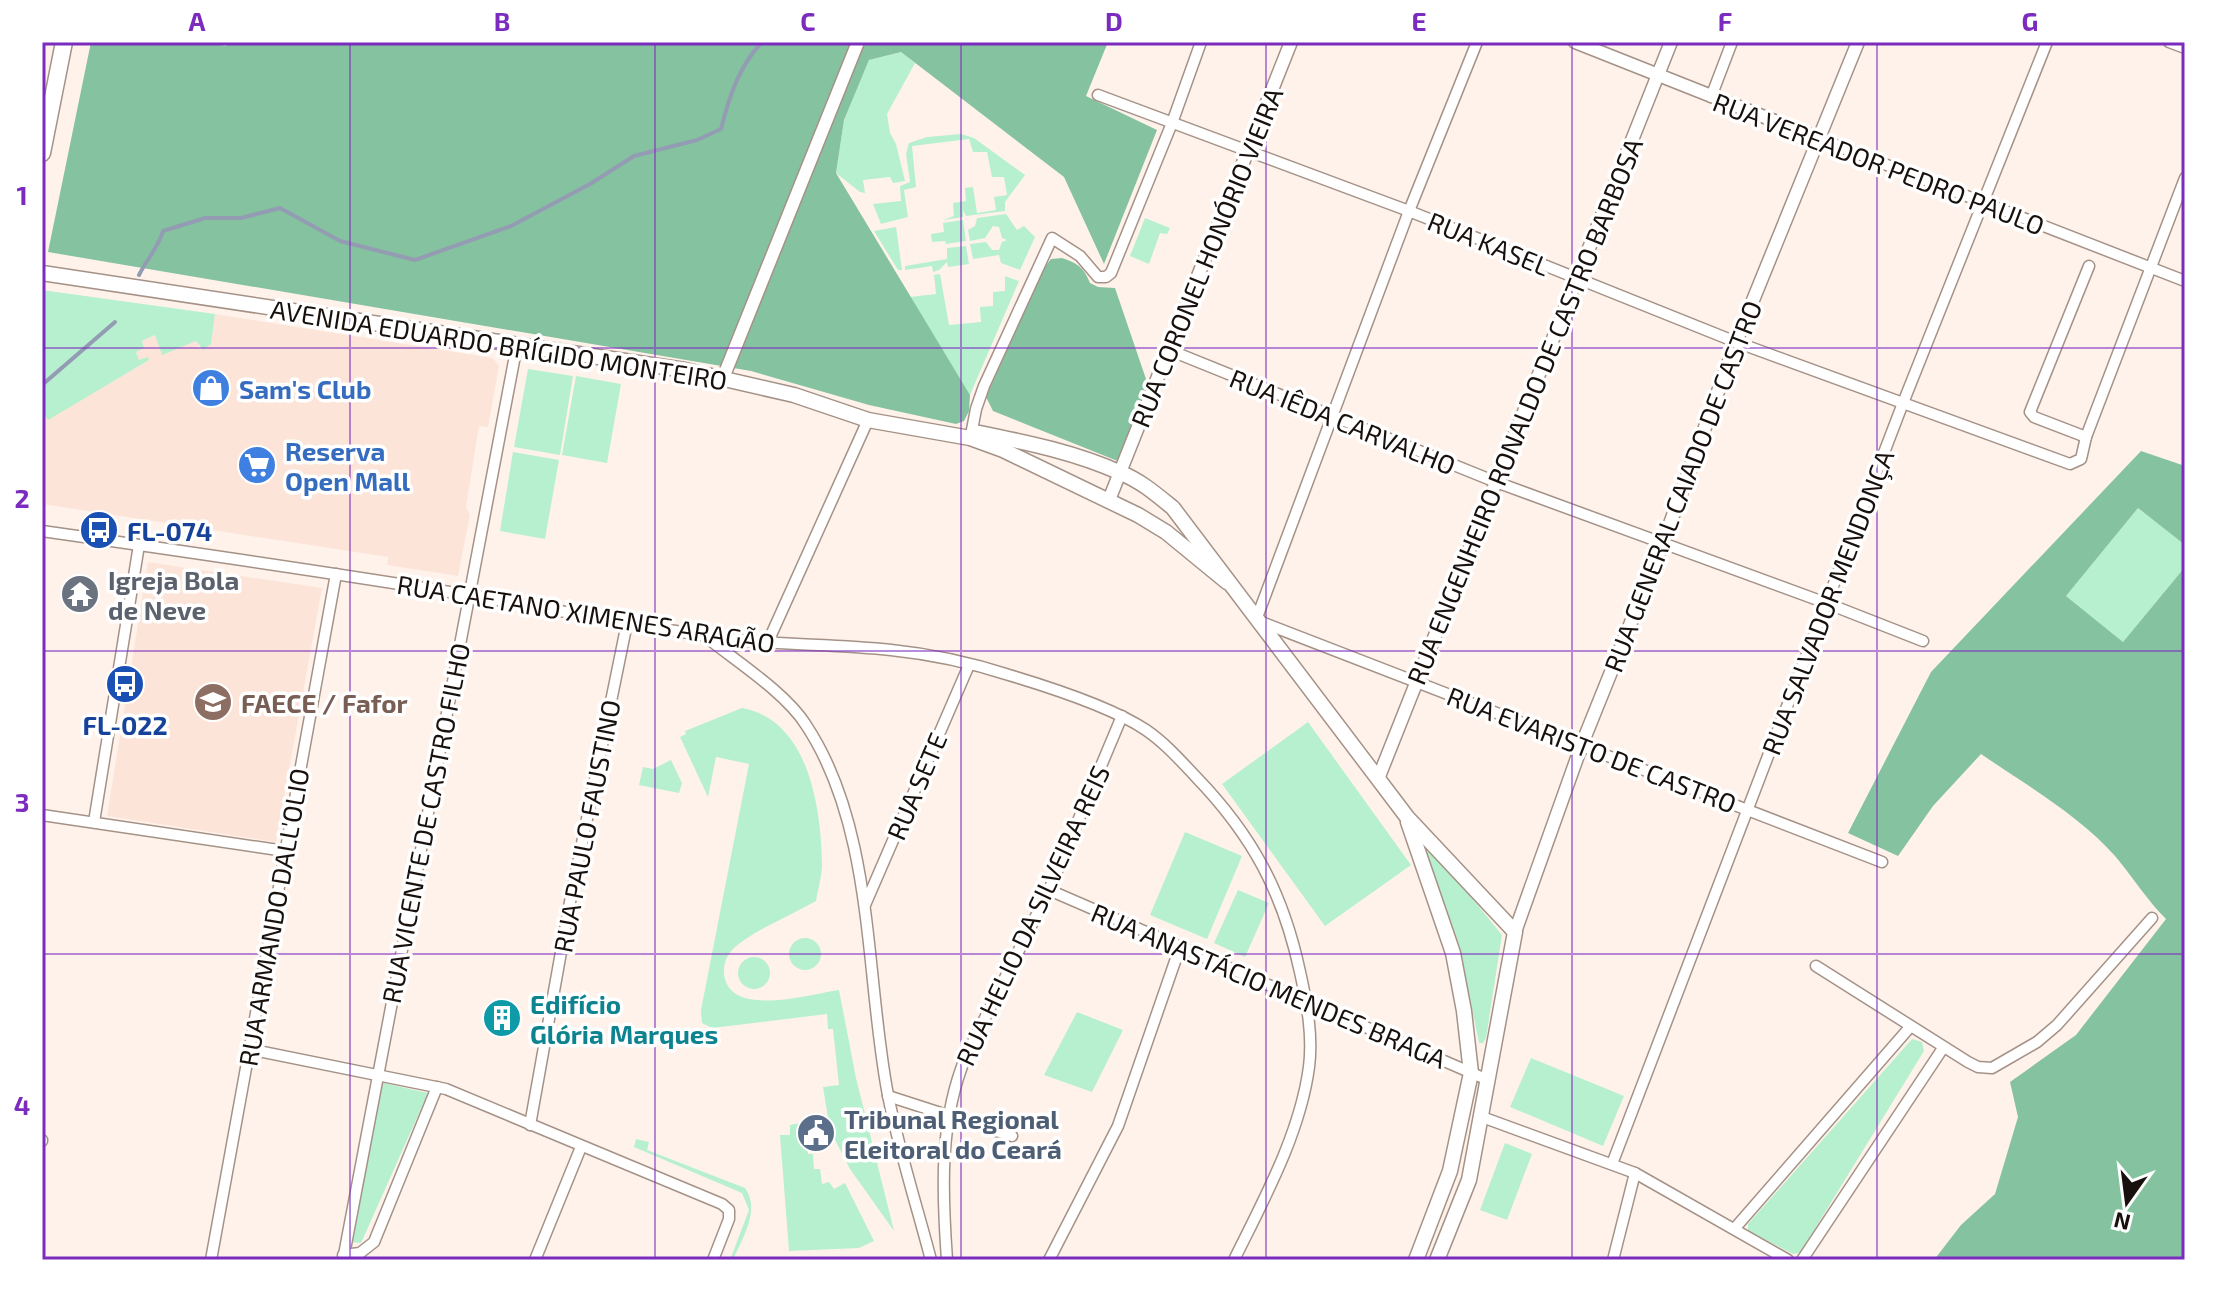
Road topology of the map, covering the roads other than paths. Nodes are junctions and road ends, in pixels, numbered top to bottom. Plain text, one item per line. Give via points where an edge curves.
1 (64, 42) edge
2 (858, 42) edge
3 (1201, 42) edge
4 (1291, 42) edge
5 (1477, 42) edge
6 (1575, 42) edge
7 (1671, 42) edge
8 (1732, 42) edge
9 (1858, 42) edge
10 (2047, 42) edge
11 (2169, 42) edge
12 (2185, 48) edge
13 (1658, 76) junction
14 (1098, 95) dead end
15 (1711, 97) junction
16 (1172, 123) junction
17 (1820, 139) junction
18 (42, 153) edge
19 (1248, 153) junction
20 (2185, 178) edge
21 (1984, 204) junction
22 (1409, 211) junction
23 (2089, 266) dead end
24 (2150, 267) junction
25 (42, 273) edge
26 (1575, 278) junction
27 (2185, 281) edge
28 (1736, 342) junction
29 (517, 345) junction
30 (1169, 350) junction
31 (723, 378) junction
32 (1903, 403) junction
33 (1332, 416) junction
34 (868, 420) junction
35 (971, 435) junction
36 (2086, 437) junction
37 (1121, 473) junction
38 (1496, 482) junction
39 (1109, 500) junction
40 (42, 531) edge
41 (1663, 543) junction
42 (139, 545) junction
43 (336, 574) junction
44 (1227, 582) junction
45 (467, 595) junction
46 (1826, 603) junction
47 (1256, 620) junction
48 (627, 623) junction
49 (704, 636) junction
50 (1923, 641) dead end
51 (767, 644) junction
52 (969, 665) junction
53 (1417, 682) junction
54 (1122, 716) junction
55 (1582, 744) junction
56 (1378, 779) junction
57 (1749, 811) junction
58 (42, 815) edge
59 (1407, 817) junction
60 (94, 822) junction
61 (285, 851) junction
62 (1882, 862) dead end
63 (1049, 890) junction
64 (864, 907) junction
65 (2152, 918) dead end
66 (1515, 932) junction
67 (1180, 947) junction
68 (1816, 966) dead end
69 (1307, 1002) junction
70 (1910, 1027) junction
71 (1943, 1048) junction
72 (248, 1049) junction
73 (1471, 1073) junction
74 (378, 1076) junction
75 (1488, 1080) junction
76 (437, 1087) junction
77 (888, 1096) junction
78 (948, 1115) junction
79 (1482, 1117) junction
80 (530, 1125) junction
81 (1012, 1136) dead end
82 (581, 1147) junction
83 (1612, 1164) junction
84 (1635, 1173) junction
85 (1431, 1222) junction
86 (1735, 1228) junction
87 (1450, 1230) junction
88 (343, 1258) edge
89 (211, 1260) edge
90 (535, 1260) edge
91 (713, 1260) edge
92 (931, 1260) edge
93 (947, 1260) edge
94 (1049, 1260) edge
95 (1234, 1260) edge
96 (1416, 1260) edge
97 (1437, 1260) edge
98 (1613, 1260) edge
99 (1788, 1260) edge
100 (1802, 1260) edge

1 - 18 highway
2 - 31 street
3 - 16 street
4 - 19 street, RUA CORONEL HONÓRIO VIEIRA
5 - 22 street
6 - 13 street, RUA VEREADOR PEDRO PAULO
7 - 13 street, RUA ENGENHEIRO RONALDO DE CASTRO BARBOSA
8 - 15 street
9 - 17 street, RUA GENERAL CAIADO DE CASTRO
10 - 21 street, RUA SALVADOR MENDONÇA
11 - 12 street
13 - 15 street, RUA VEREADOR PEDRO PAULO
13 - 26 street, RUA ENGENHEIRO RONALDO DE CASTRO BARBOSA
14 - 16 street, RUA KASEL
15 - 17 street, RUA VEREADOR PEDRO PAULO
16 - 19 street, RUA KASEL
16 - 35 street via 1111,273 1098,277 1080,256 1052,238 984,386
17 - 21 street, RUA VEREADOR PEDRO PAULO
17 - 28 street, RUA GENERAL CAIADO DE CASTRO
19 - 22 street, RUA KASEL
19 - 30 street, RUA CORONEL HONÓRIO VIEIRA
20 - 24 street
21 - 24 street, RUA VEREADOR PEDRO PAULO
21 - 32 street, RUA SALVADOR MENDONÇA
22 - 26 street, RUA KASEL
22 - 33 street
23 - 36 street via 2030,412
24 - 27 street, RUA VEREADOR PEDRO PAULO
24 - 36 street
25 - 29 main road, AVENIDA EDUARDO BRÍGIDO MONTEIRO
26 - 28 street, RUA KASEL
26 - 38 street, RUA ENGENHEIRO RONALDO DE CASTRO BARBOSA
28 - 32 street, RUA KASEL
28 - 41 street, RUA GENERAL CAIADO DE CASTRO
29 - 31 main road, AVENIDA EDUARDO BRÍGIDO MONTEIRO
29 - 45 street, RUA VICENTE DE CASTRO FILHO
30 - 33 street, RUA IÊDA CARVALHO
30 - 37 street, RUA CORONEL HONÓRIO VIEIRA
31 - 34 main road, AVENIDA EDUARDO BRÍGIDO MONTEIRO
32 - 36 street, RUA KASEL via 2070,464 2079,461
32 - 46 street, RUA SALVADOR MENDONÇA
33 - 38 street, RUA IÊDA CARVALHO
33 - 47 street
34 - 35 main road, AVENIDA EDUARDO BRÍGIDO MONTEIRO
34 - 51 street
35 - 37 main road, AVENIDA EDUARDO BRÍGIDO MONTEIRO via 1038,446
35 - 39 main road, AVENIDA EDUARDO BRÍGIDO MONTEIRO
37 - 39 street, RUA CORONEL HONÓRIO VIEIRA
37 - 44 main road, AVENIDA EDUARDO BRÍGIDO MONTEIRO via 1173,508
38 - 41 street, RUA IÊDA CARVALHO
38 - 53 street, RUA ENGENHEIRO RONALDO DE CASTRO BARBOSA
39 - 44 main road, AVENIDA EDUARDO BRÍGIDO MONTEIRO via 1166,532
40 - 42 street, RUA CAETANO XIMENES ARAGÃO
41 - 46 street, RUA IÊDA CARVALHO
41 - 55 street, RUA GENERAL CAIADO DE CASTRO
42 - 43 street, RUA CAETANO XIMENES ARAGÃO
42 - 60 street
43 - 45 street, RUA CAETANO XIMENES ARAGÃO
43 - 61 street, RUA ARMANDO DALL'OLIO
44 - 47 main road, AVENIDA EDUARDO BRÍGIDO MONTEIRO
45 - 48 street, RUA CAETANO XIMENES ARAGÃO
45 - 74 street, RUA VICENTE DE CASTRO FILHO
46 - 50 street, RUA IÊDA CARVALHO
46 - 57 street, RUA SALVADOR MENDONÇA
47 - 53 street, RUA EVARISTO DE CASTRO
47 - 56 main road, AVENIDA EDUARDO BRÍGIDO MONTEIRO
48 - 49 street, RUA CAETANO XIMENES ARAGÃO
48 - 80 street, RUA PAULO FAUSTINO
49 - 51 street, RUA CAETANO XIMENES ARAGÃO
49 - 64 street via 790,705 817,742 841,797
51 - 52 street, RUA CAETANO XIMENES ARAGÃO via 892,650
52 - 54 street, RUA CAETANO XIMENES ARAGÃO
52 - 64 street, RUA SETE
53 - 55 street, RUA EVARISTO DE CASTRO
53 - 56 street, RUA ENGENHEIRO RONALDO DE CASTRO BARBOSA
54 - 63 street, RUA HELIO DA SILVEIRA REIS
54 - 69 street, RUA CAETANO XIMENES ARAGÃO via 1169,748 1254,847 1291,931
55 - 57 street, RUA EVARISTO DE CASTRO
55 - 66 street, RUA GENERAL CAIADO DE CASTRO
56 - 59 main road, AVENIDA EDUARDO BRÍGIDO MONTEIRO
57 - 62 street, RUA EVARISTO DE CASTRO
57 - 83 street, RUA SALVADOR MENDONÇA
58 - 60 street
59 - 66 main road, AVENIDA EDUARDO BRÍGIDO MONTEIRO
59 - 73 main road via 1453,953
60 - 61 street
61 - 72 street, RUA ARMANDO DALL'OLIO
63 - 67 street, RUA ANASTÁCIO MENDES BRAGA
63 - 78 street, RUA HELIO DA SILVEIRA REIS via 966,1056
64 - 77 street
65 - 71 street via 2057,1025 2013,1057 1978,1067
66 - 75 main road
67 - 69 street, RUA ANASTÁCIO MENDES BRAGA
67 - 94 street via 1118,1126
68 - 70 street
69 - 73 street, RUA ANASTÁCIO MENDES BRAGA
69 - 95 street, RUA CAETANO XIMENES ARAGÃO via 1310,1054 1304,1094 1270,1185
70 - 71 street
70 - 86 street
71 - 100 street
72 - 74 street
72 - 89 street, RUA ARMANDO DALL'OLIO
73 - 75 street, RUA ANASTÁCIO MENDES BRAGA
73 - 85 main road via 1450,1171
74 - 76 street
74 - 88 street, RUA VICENTE DE CASTRO FILHO
75 - 79 main road
76 - 80 street
76 - 88 street, RUA VICENTE DE CASTRO FILHO via 374,1242
77 - 78 street
77 - 92 street
78 - 81 street
78 - 93 street, RUA HELIO DA SILVEIRA REIS via 943,1193
79 - 83 street
79 - 87 main road via 1469,1180
80 - 82 street
82 - 90 street
82 - 91 street via 722,1204 729,1219
83 - 84 street
84 - 86 street
84 - 98 street
85 - 87 main road
85 - 96 main road
86 - 99 street
87 - 97 main road

